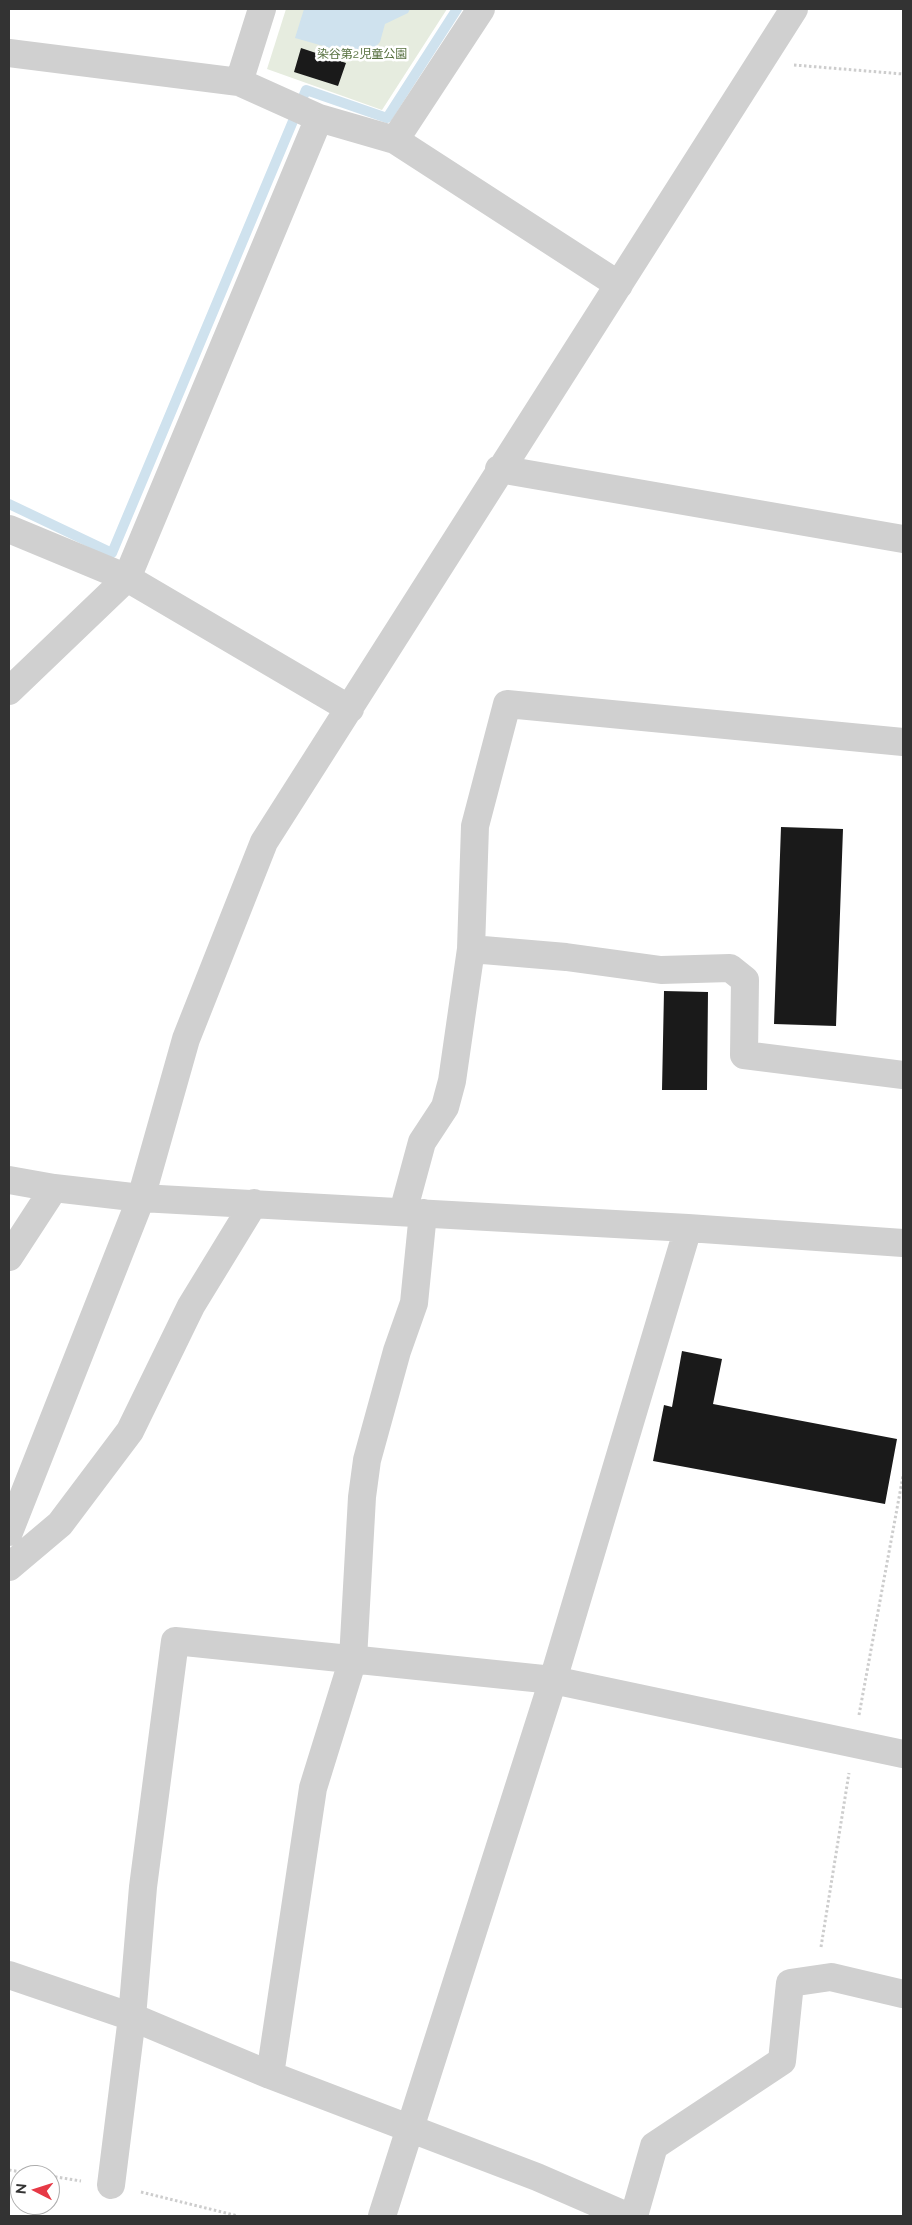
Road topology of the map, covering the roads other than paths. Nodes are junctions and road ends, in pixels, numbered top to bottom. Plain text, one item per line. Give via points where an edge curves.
1 (262, 9) edge
2 (481, 9) edge
3 (794, 9) edge
4 (9, 53) edge
5 (239, 82) junction
6 (320, 118) junction
7 (395, 140) junction
8 (619, 285) junction
9 (499, 469) junction
10 (9, 528) edge
11 (903, 540) edge
12 (127, 578) junction
13 (9, 691) edge
14 (350, 709) junction
15 (903, 742) edge
16 (471, 949) junction
17 (903, 1075) edge
18 (9, 1180) edge
19 (54, 1188) junction
20 (141, 1198) junction
21 (254, 1203) junction
22 (413, 1212) junction
23 (688, 1228) junction
24 (903, 1243) edge
25 (9, 1257) edge
26 (9, 1532) edge
27 (9, 1567) edge
28 (353, 1659) junction
29 (553, 1680) junction
30 (903, 1754) edge
31 (9, 1975) edge
32 (903, 1994) edge
33 (132, 2017) junction
34 (270, 2075) junction
35 (410, 2128) junction
36 (111, 2185) road end
37 (382, 2216) edge
38 (627, 2216) edge
39 (634, 2216) edge

1 - 5 street
2 - 7 street
3 - 8 street
4 - 5 street
5 - 6 street
6 - 7 street
6 - 12 street
7 - 8 street
8 - 9 street
9 - 11 street
9 - 14 street
10 - 12 street
12 - 13 street
12 - 14 street
14 - 20 street via 264,842 186,1039
15 - 16 street via 507,704 475,826
16 - 17 street via 661,970 730,968 745,980 744,1055
16 - 22 street via 452,1081 445,1108 422,1142
18 - 19 street
19 - 20 street
19 - 25 street
20 - 21 street
20 - 26 street
21 - 22 street
21 - 27 street via 191,1306 130,1431 60,1524
22 - 23 street
22 - 28 street via 414,1303 397,1351 367,1460
23 - 24 street
23 - 29 street
28 - 29 street
28 - 33 street via 175,1641 143,1887
28 - 34 street via 313,1788
29 - 30 street
29 - 35 street
31 - 33 street
32 - 39 street via 831,1977 790,1983 782,2061 654,2146
33 - 34 street
33 - 36 street
34 - 35 street
35 - 37 street
35 - 38 street

